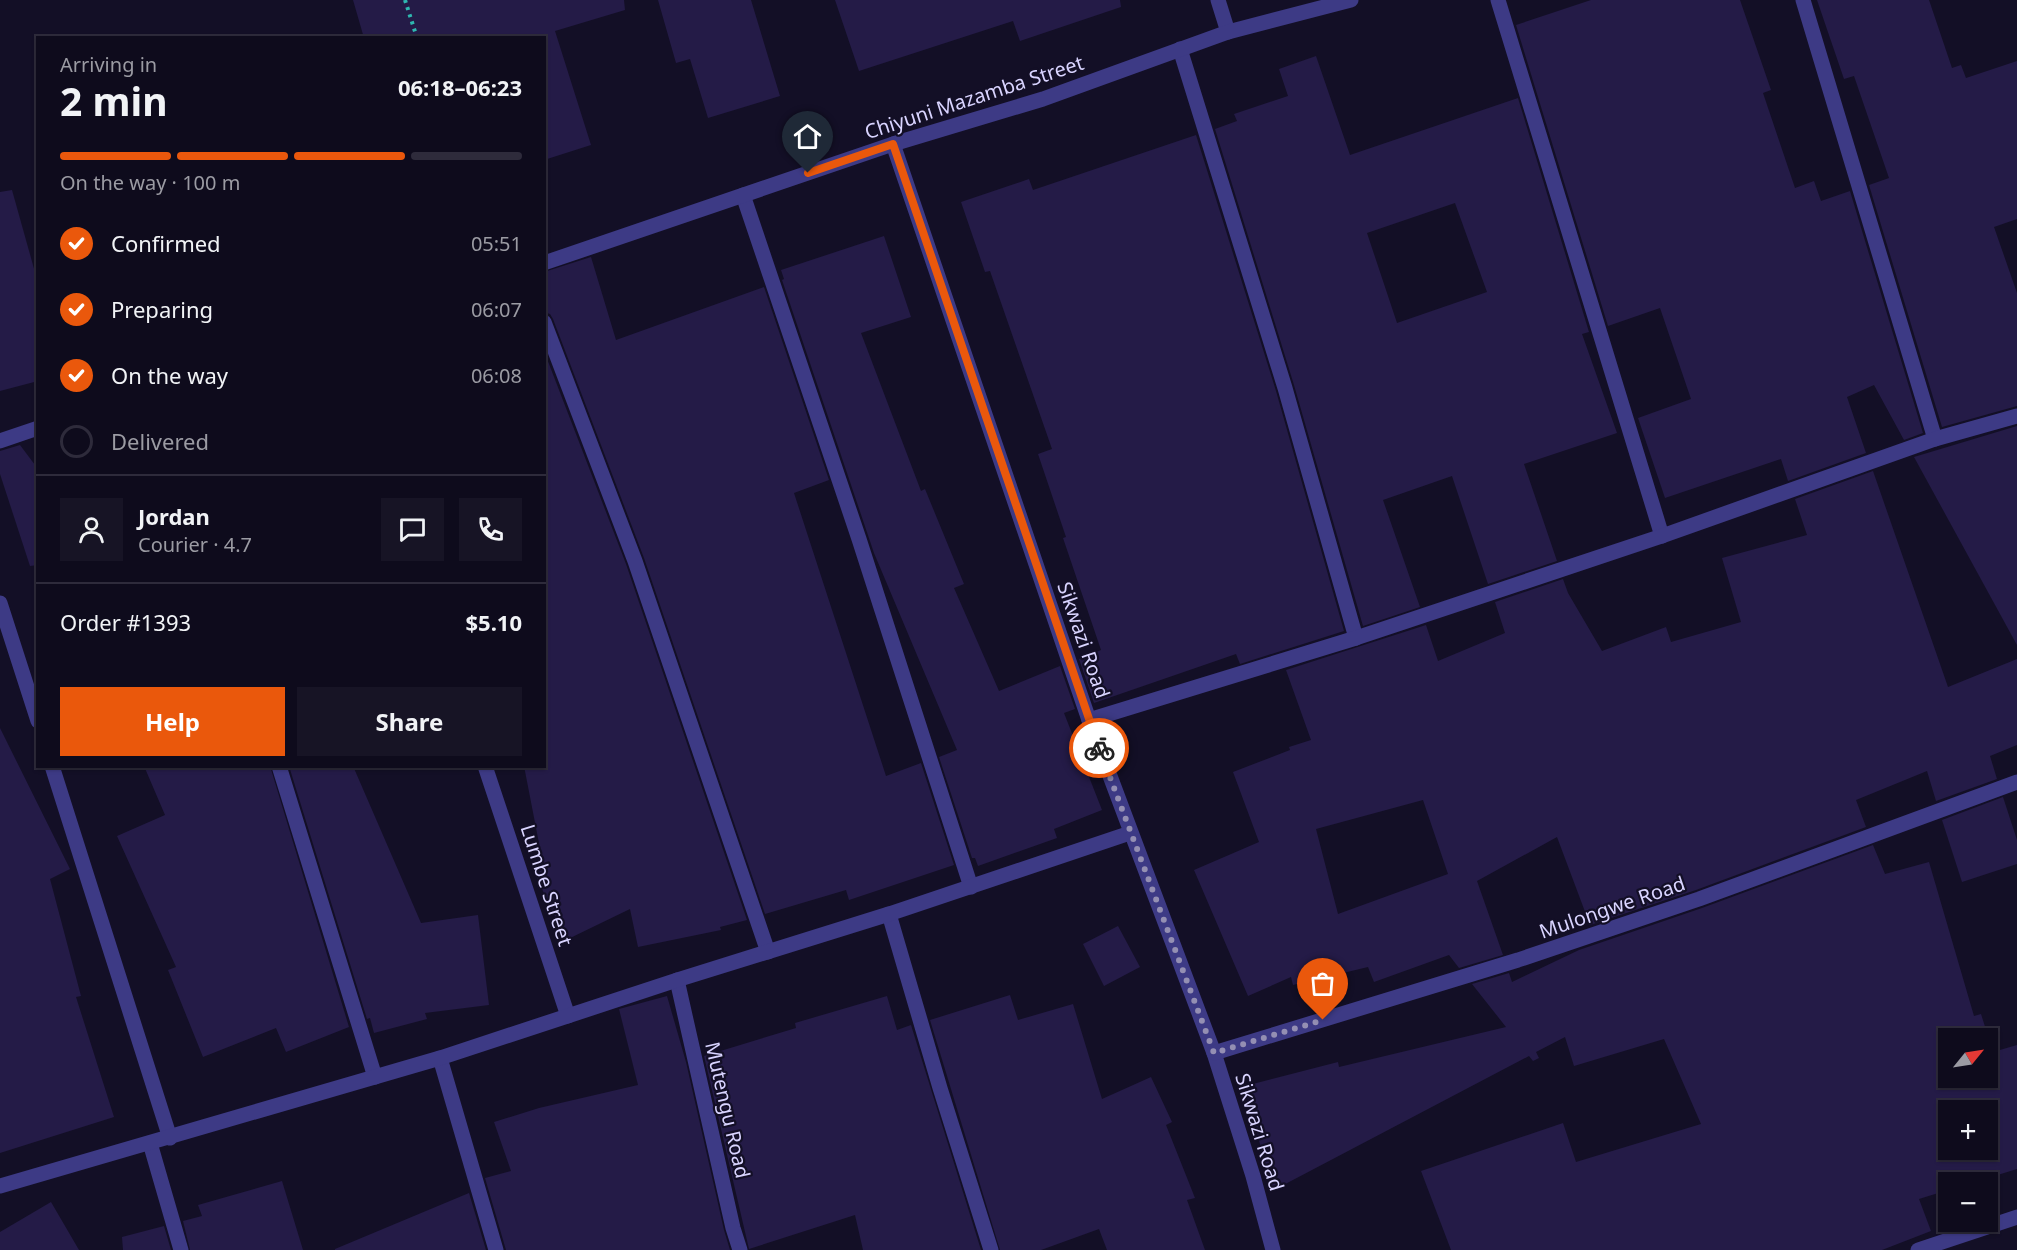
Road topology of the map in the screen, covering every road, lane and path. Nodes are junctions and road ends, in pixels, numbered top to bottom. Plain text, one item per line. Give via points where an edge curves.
1 (405, 0) edge
2 (1218, 0) edge
3 (1351, 0) edge
4 (1498, 0) edge
5 (1803, 0) edge
6 (1228, 32) junction
7 (416, 36) edge
8 (1180, 50) junction
9 (893, 144) junction
10 (743, 195) junction
11 (546, 262) edge
12 (546, 327) edge
13 (2017, 416) edge
14 (36, 430) edge
15 (1935, 439) junction
16 (0, 441) edge
17 (1662, 536) junction
18 (0, 603) edge
19 (1356, 638) junction
20 (36, 715) edge
21 (1089, 720) junction
22 (53, 768) edge
23 (280, 768) edge
24 (486, 768) edge
25 (2017, 782) edge
26 (1130, 833) junction
27 (970, 886) junction
28 (889, 914) junction
29 (768, 952) junction
30 (676, 980) junction
31 (568, 1016) junction
32 (1214, 1053) junction
33 (440, 1058) junction
34 (375, 1077) junction
35 (170, 1138) junction
36 (150, 1143) junction
37 (0, 1186) edge
38 (2017, 1217) edge
39 (181, 1250) edge
40 (496, 1250) edge
41 (740, 1250) edge
42 (991, 1250) edge
43 (1273, 1250) edge
44 (1918, 1250) edge

1 - 7 path
2 - 6 street
3 - 6 street, Chiyuni Mazamba Street
4 - 17 street
5 - 15 street
6 - 8 street, Chiyuni Mazamba Street
8 - 9 street, Chiyuni Mazamba Street via 1043,99
8 - 19 street via 1286,388
9 - 10 street, Chiyuni Mazamba Street
9 - 21 street, Sikwazi Road
10 - 11 street, Chiyuni Mazamba Street
10 - 27 street
12 - 29 street via 635,561
13 - 15 street
14 - 16 street
15 - 17 street
17 - 19 street
18 - 20 street
19 - 21 street
21 - 26 street, Sikwazi Road
22 - 35 street
23 - 34 street
24 - 31 street, Lumbe Street
25 - 32 street, Mulongwe Road via 1699,899 1518,960
26 - 27 street
26 - 32 street, Sikwazi Road
27 - 28 street
28 - 29 street
28 - 42 street
29 - 30 street
30 - 31 street
30 - 41 street, Mutengu Road
31 - 33 street
32 - 43 street, Sikwazi Road
33 - 34 street
33 - 40 street
34 - 35 street
35 - 36 street
36 - 37 street
36 - 39 street
38 - 44 street

